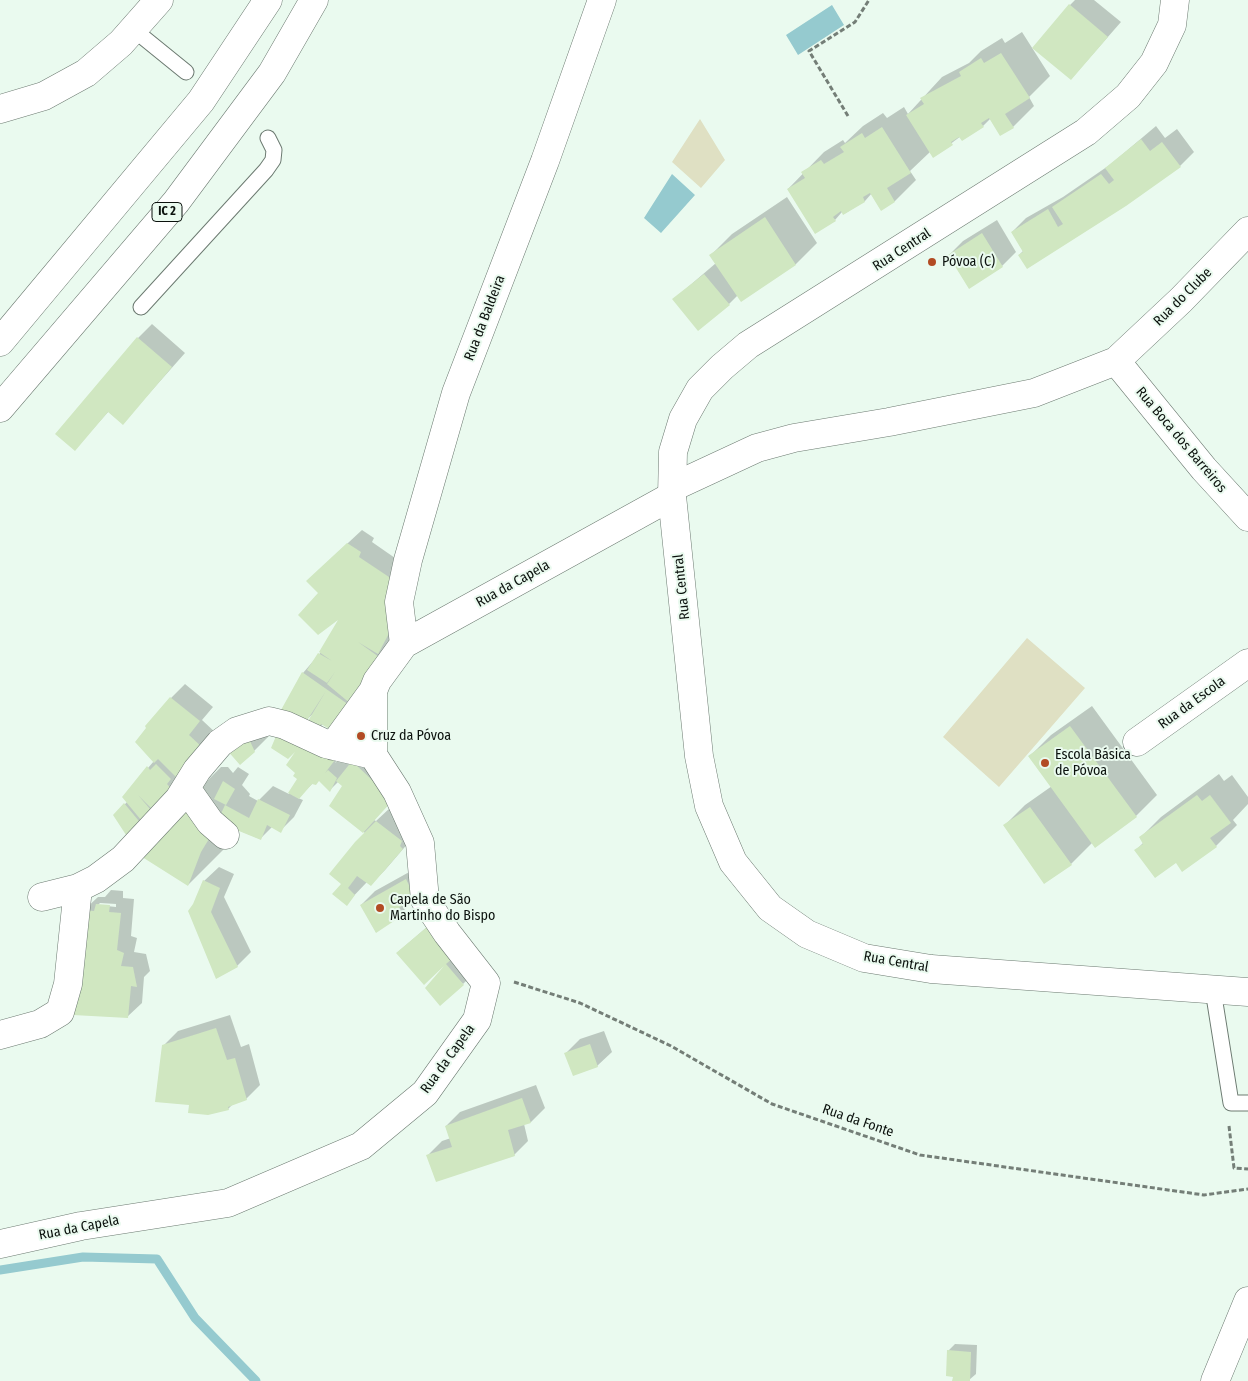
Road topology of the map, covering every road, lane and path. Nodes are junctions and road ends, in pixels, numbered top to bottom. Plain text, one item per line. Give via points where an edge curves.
1 (160, 0) edge
2 (268, 0) edge
3 (314, 0) edge
4 (602, 0) edge
5 (869, 0) edge
6 (1175, 0) edge
7 (133, 29) junction
8 (186, 72) dead end
9 (0, 109) edge
10 (848, 116) dead end
11 (268, 138) dead end
12 (1248, 231) edge
13 (141, 307) dead end
14 (0, 342) edge
15 (1116, 361) junction
16 (0, 408) edge
17 (672, 492) junction
18 (1248, 517) edge
19 (404, 644) junction
20 (1248, 663) edge
21 (373, 691) junction
22 (1137, 742) dead end
23 (333, 746) junction
24 (373, 755) junction
25 (186, 788) junction
26 (225, 835) dead end
27 (78, 888) junction
28 (42, 897) dead end
29 (486, 983) junction
30 (1213, 990) junction
31 (1248, 992) edge
32 (0, 1035) edge
33 (1248, 1103) edge
34 (1229, 1122) dead end
35 (1248, 1169) edge
36 (1248, 1189) edge
37 (0, 1244) edge
38 (1248, 1301) edge
39 (1215, 1381) edge

1 - 7 main road
2 - 14 main road via 201,101
3 - 16 main road, IC 2 via 272,73 176,202
4 - 19 main road, Rua da Baldeira via 545,161 456,393 399,602
5 - 10 path via 855,22 809,51
6 - 17 main road, Rua Central via 1172,25 1154,63 1128,96 1086,132 748,345 722,367 700,389 683,418 673,452
7 - 8 lane
7 - 9 main road via 86,73 44,96
11 - 13 lane via 274,150 273,160 266,170
12 - 15 main road, Rua do Clube
15 - 17 main road, Rua da Capela via 1034,393 794,438 757,448
15 - 18 main road, Rua Boca dos Barreiros via 1204,469
17 - 19 main road, Rua da Capela
17 - 30 main road, Rua Central via 698,756 709,806 733,862 770,908 807,934 864,958 931,969
19 - 21 main road, Rua da Capela via 376,681
20 - 22 main road, Rua da Escola
21 - 23 main road, Rua da Capela
21 - 24 main road, Rua da Capela
23 - 24 main road
23 - 25 main road via 286,725 255,724 220,743
24 - 29 main road via 397,792 420,843 425,900 446,933
25 - 26 main road via 210,822
25 - 27 main road via 123,859 96,880
27 - 28 main road
27 - 32 main road via 68,984 60,1012 40,1024
29 - 36 path, Rua da Fonte via 518,982 580,1003 671,1046 772,1104 920,1154 1204,1194
29 - 37 main road, Rua da Capela via 477,1020 425,1093 361,1146 228,1203 81,1226
30 - 31 main road, Rua Central
30 - 33 lane via 1231,1103
34 - 35 path via 1234,1168
38 - 39 main road

